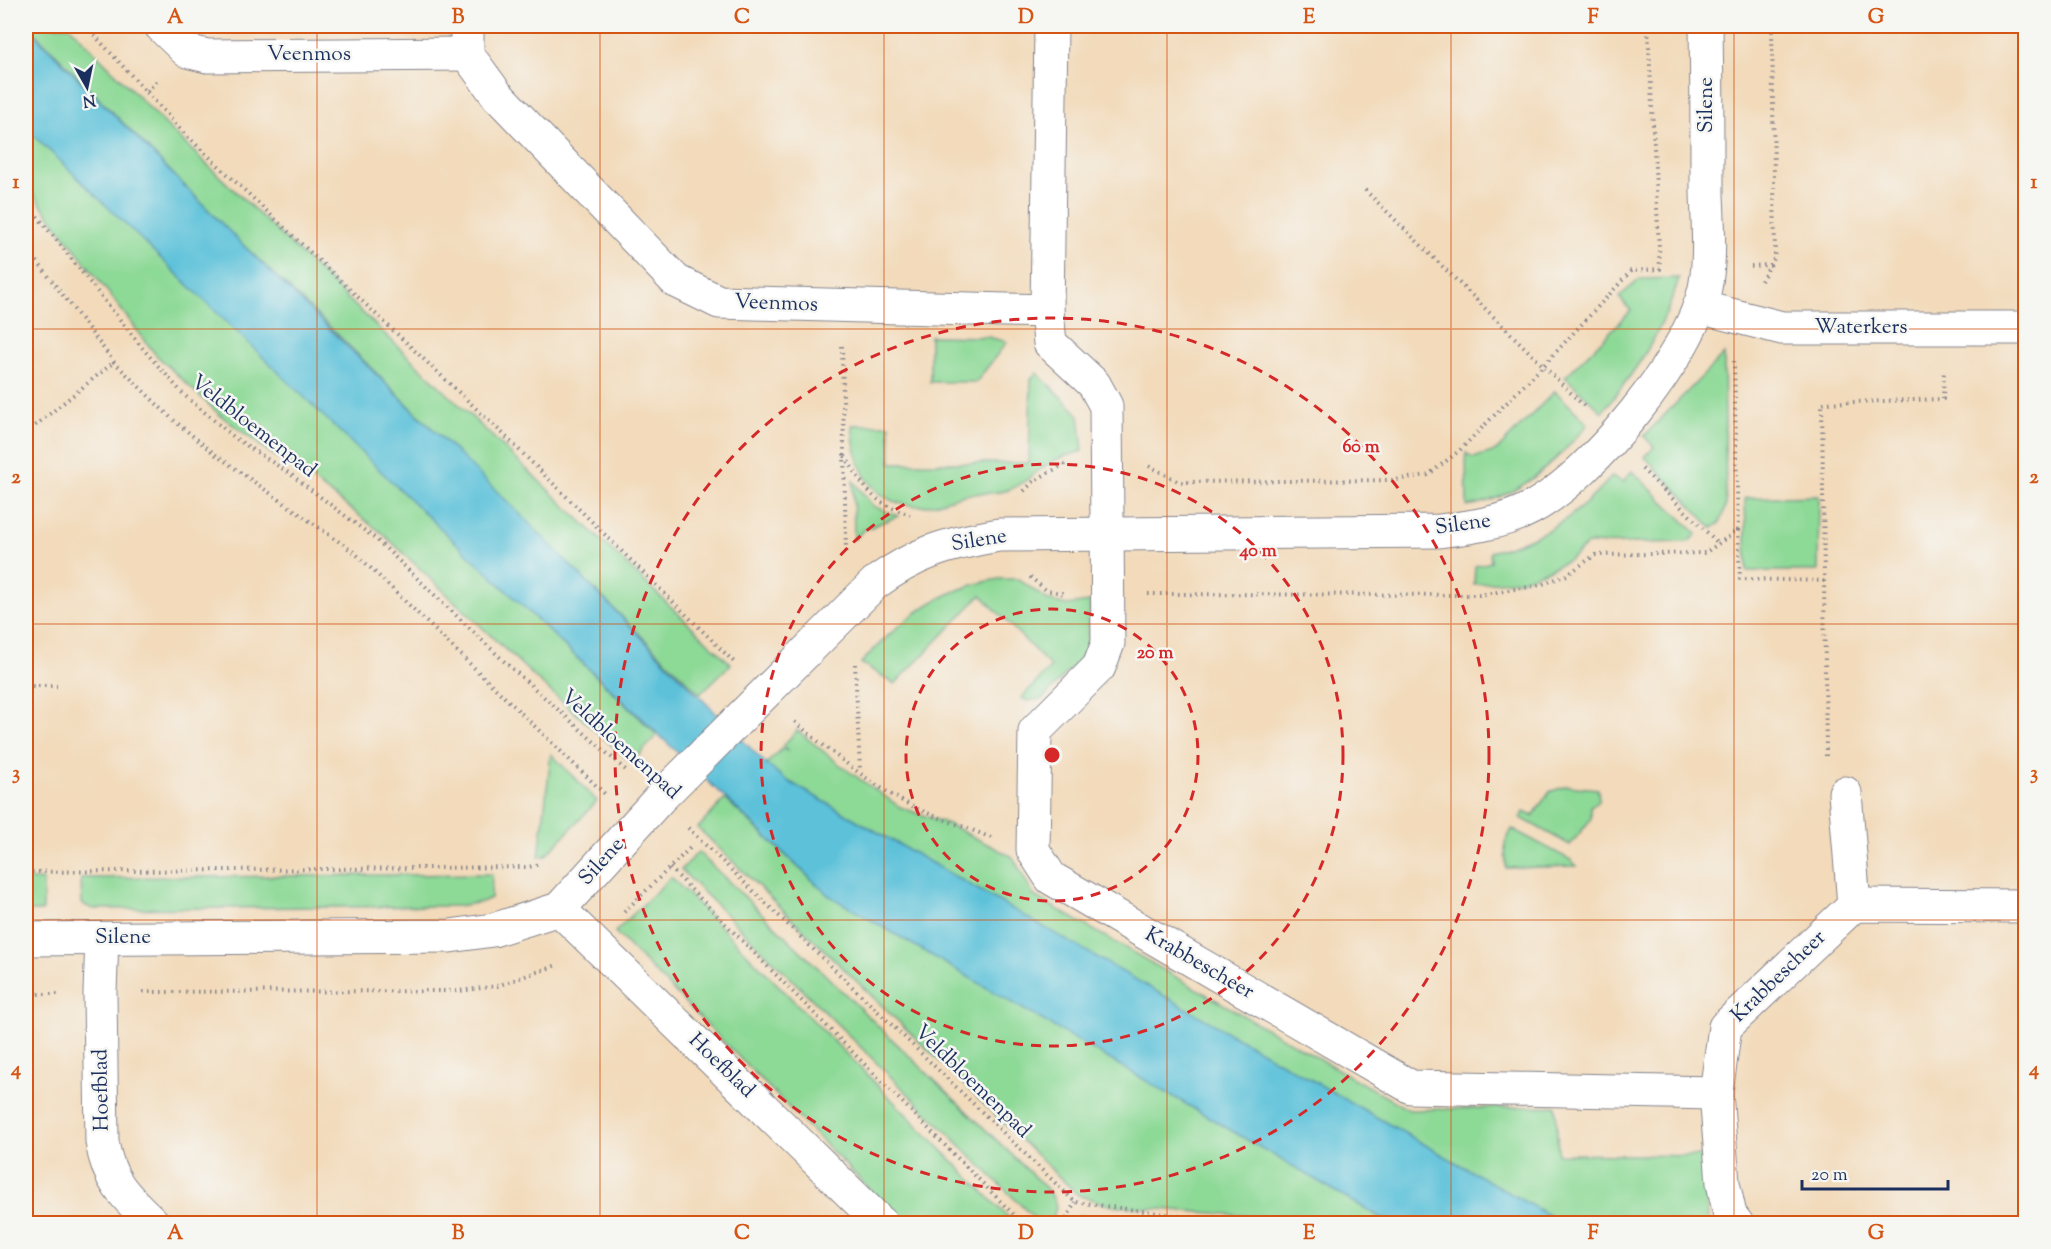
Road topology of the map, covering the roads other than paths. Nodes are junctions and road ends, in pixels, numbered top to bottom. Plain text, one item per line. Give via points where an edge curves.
1 (161, 26) edge
2 (1051, 26) edge
3 (1706, 26) edge
4 (467, 40) edge
5 (1699, 308) junction
6 (1047, 312) junction
7 (2025, 328) edge
8 (1108, 533) junction
9 (1845, 793) dead end
10 (1854, 905) junction
11 (2025, 906) edge
12 (559, 909) junction
13 (26, 939) edge
14 (102, 939) junction
15 (1716, 1093) junction
16 (154, 1224) edge
17 (882, 1224) edge
18 (1737, 1224) edge

1 - 4 street, Veenmos via 187,51 207,56
2 - 6 street
3 - 5 street, Silene via 1708,267
4 - 6 street, Veenmos via 497,95 676,281 719,302
5 - 7 street, Waterkers via 1782,328
5 - 8 street, Silene via 1683,346 1663,376 1612,437 1559,490 1505,519 1439,531
6 - 8 street via 1050,343 1094,384 1106,406
8 - 12 street, Silene via 999,535 949,544 901,564 875,583 670,788
8 - 15 street, Krabbescheer via 1108,643 1099,667 1035,731 1033,850 1050,878 1411,1087
9 - 10 street
10 - 11 street
10 - 15 street, Krabbescheer via 1725,1027
12 - 14 street, Silene via 493,930 450,936
12 - 17 street, Hoefblad
13 - 14 street, Silene
14 - 16 street, Hoefblad via 102,1131 106,1166 118,1189
15 - 18 street, Krabbescheer via 1723,1183 1730,1215

